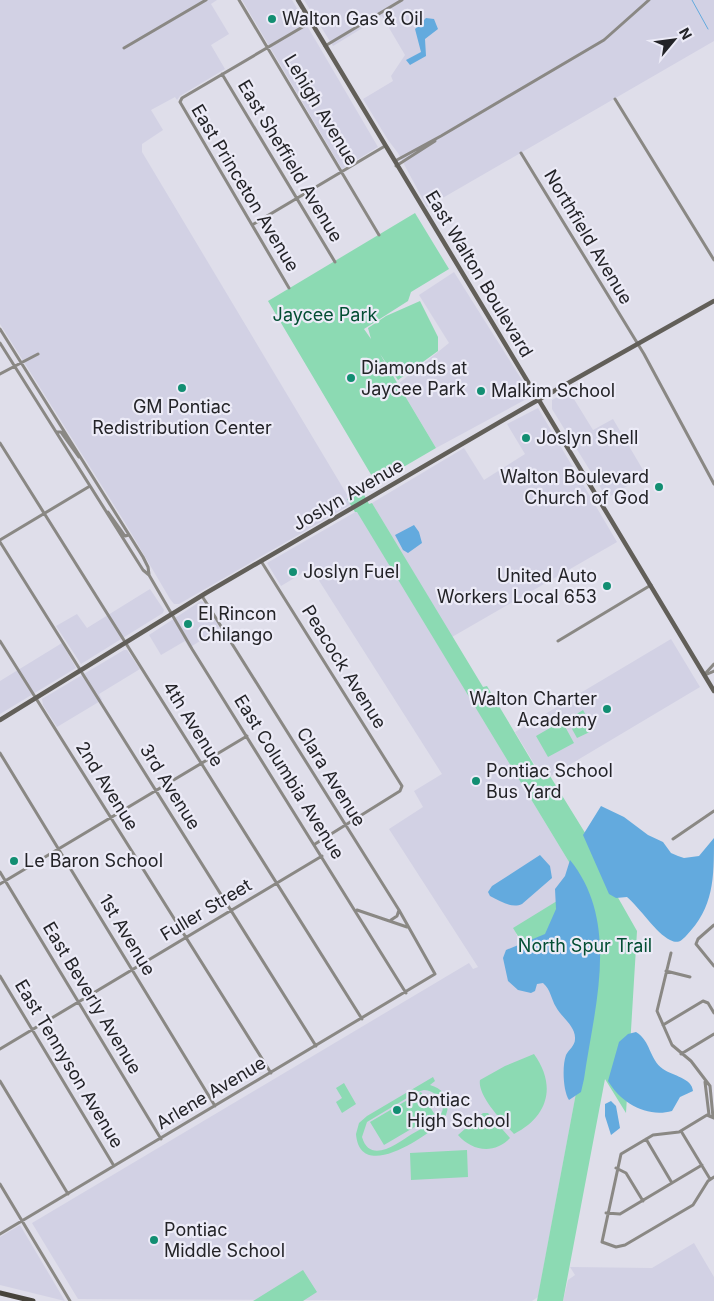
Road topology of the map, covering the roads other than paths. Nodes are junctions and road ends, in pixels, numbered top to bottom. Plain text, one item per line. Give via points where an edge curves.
1 (206, 0) edge
2 (239, 0) edge
3 (298, 0) edge
4 (402, 0) edge
5 (649, 0) edge
6 (311, 22) junction
7 (326, 46) junction
8 (267, 47) junction
9 (124, 48) dead end
10 (222, 74) junction
11 (615, 99) dead end
12 (385, 146) junction
13 (521, 153) dead end
14 (395, 164) junction
15 (342, 172) junction
16 (297, 199) junction
17 (252, 225) junction
18 (379, 235) dead end
19 (714, 260) edge
20 (335, 262) dead end
21 (289, 288) dead end
22 (714, 302) edge
23 (0, 329) edge
24 (0, 343) edge
25 (638, 344) junction
26 (38, 354) dead end
27 (21, 363) junction
28 (14, 366) junction
29 (0, 374) edge
30 (539, 400) junction
31 (57, 432) junction
32 (0, 444) edge
33 (83, 461) junction
34 (714, 484) edge
35 (90, 486) junction
36 (102, 506) junction
37 (44, 513) junction
38 (129, 535) junction
39 (0, 541) edge
40 (261, 561) junction
41 (149, 575) junction
42 (650, 586) junction
43 (202, 596) junction
44 (172, 614) junction
45 (0, 641) edge
46 (558, 641) dead end
47 (127, 644) junction
48 (714, 664) edge
49 (82, 671) junction
50 (714, 671) edge
51 (704, 675) junction
52 (714, 691) edge
53 (36, 698) junction
54 (0, 720) edge
55 (247, 736) junction
56 (0, 753) edge
57 (201, 763) junction
58 (156, 790) junction
59 (714, 811) edge
60 (111, 817) junction
61 (346, 825) junction
62 (673, 839) dead end
63 (315, 844) junction
64 (58, 849) junction
65 (322, 856) junction
66 (0, 872) edge
67 (5, 880) junction
68 (0, 884) edge
69 (276, 884) junction
70 (355, 909) junction
71 (232, 910) junction
72 (398, 910) junction
73 (372, 916) junction
74 (390, 920) junction
75 (714, 925) edge
76 (364, 926) junction
77 (408, 927) junction
78 (186, 938) junction
79 (671, 953) dead end
80 (714, 966) edge
81 (132, 970) junction
82 (666, 971) junction
83 (435, 974) joint
84 (0, 976) edge
85 (690, 977) dead end
86 (406, 993) junction
87 (79, 1002) junction
88 (714, 1013) edge
89 (362, 1019) junction
90 (663, 1024) junction
91 (32, 1030) junction
92 (714, 1034) edge
93 (316, 1046) junction
94 (0, 1049) edge
95 (681, 1054) junction
96 (271, 1073) junction
97 (0, 1081) edge
98 (215, 1106) junction
99 (712, 1117) edge
100 (681, 1131) junction
101 (160, 1139) junction
102 (646, 1139) junction
103 (702, 1165) junction
104 (114, 1166) junction
105 (616, 1168) junction
106 (712, 1178) edge
107 (672, 1183) junction
108 (0, 1184) edge
109 (68, 1194) junction
110 (643, 1201) junction
111 (606, 1213) junction
112 (22, 1221) junction
113 (0, 1234) edge
114 (0, 1293) edge
115 (33, 1301) edge
116 (70, 1301) edge

1 - 9 street
2 - 8 street, Lehigh Avenue
3 - 6 main road, East Walton Boulevard
4 - 7 street
5 - 14 street via 604,40
6 - 7 main road, East Walton Boulevard
6 - 8 street
7 - 12 main road, East Walton Boulevard
8 - 10 street
8 - 15 street, Lehigh Avenue
10 - 16 street, East Sheffield Avenue
10 - 17 street, East Princeton Avenue via 180,101
11 - 19 street
12 - 14 main road, East Walton Boulevard
12 - 15 street
13 - 25 street, Northfield Avenue
14 - 30 main road, East Walton Boulevard
15 - 16 street
15 - 18 street, Lehigh Avenue
16 - 17 street
16 - 20 street, East Sheffield Avenue
17 - 21 street, East Princeton Avenue
22 - 25 main road, Joslyn Avenue
23 - 27 street, East Columbia Avenue
24 - 28 street, East Columbia Avenue
25 - 30 main road, Joslyn Avenue
25 - 34 street, Northfield Avenue
26 - 27 street
27 - 28 street
27 - 33 street, East Columbia Avenue
28 - 29 street
28 - 31 street, East Columbia Avenue
30 - 40 main road, Joslyn Avenue
30 - 42 main road, East Walton Boulevard
31 - 33 street, East Columbia Avenue via 61,432
31 - 35 street, East Columbia Avenue
32 - 37 street, 4th Avenue
33 - 38 street, East Columbia Avenue
35 - 36 street, East Columbia Avenue
35 - 37 street
36 - 38 street, East Columbia Avenue via 125,536
36 - 41 street, East Columbia Avenue
37 - 39 street
37 - 47 street, 4th Avenue
38 - 41 street, East Columbia Avenue via 148,567
39 - 49 street, 3rd Avenue
40 - 43 main road, Joslyn Avenue
40 - 61 street, Peacock Avenue via 402,788
41 - 44 street, East Columbia Avenue
42 - 46 street
42 - 51 main road, East Walton Boulevard
43 - 44 main road, Joslyn Avenue
43 - 61 street, Clara Avenue
44 - 47 main road, Joslyn Avenue
44 - 55 street, East Columbia Avenue
45 - 53 street, 2nd Avenue
47 - 49 main road, Joslyn Avenue
47 - 57 street, 4th Avenue
48 - 51 street
49 - 53 main road, Joslyn Avenue
49 - 58 street, 3rd Avenue
50 - 51 street
51 - 52 main road, East Walton Boulevard
53 - 54 main road, Joslyn Avenue
53 - 60 street, 2nd Avenue
55 - 57 street
55 - 63 street, East Columbia Avenue
56 - 64 street, 1st Avenue
57 - 58 street
57 - 69 street, 4th Avenue
58 - 60 street
58 - 71 street, 3rd Avenue
59 - 62 street
60 - 64 street
60 - 78 street, 2nd Avenue
61 - 63 street
61 - 72 street, Clara Avenue
63 - 65 street, East Columbia Avenue
64 - 67 street
64 - 81 street, 1st Avenue
65 - 69 street, Fuller Street
65 - 70 street, East Columbia Avenue
66 - 67 street, East Beverly Avenue
67 - 68 street
67 - 87 street, East Beverly Avenue
69 - 71 street, Fuller Street
69 - 89 street, 4th Avenue
70 - 73 street
70 - 76 street, East Columbia Avenue
71 - 78 street, Fuller Street
71 - 93 street, 3rd Avenue
72 - 74 street via 396,918
72 - 77 street, Clara Avenue
73 - 74 street
73 - 76 street
74 - 77 street
75 - 80 street via 698,940 698,949
76 - 86 street, East Columbia Avenue
77 - 83 street, Clara Avenue
78 - 81 street, Fuller Street
78 - 96 street, 2nd Avenue
79 - 82 street
81 - 87 street, Fuller Street
81 - 98 street, 1st Avenue
82 - 85 street
82 - 90 street via 656,1009
83 - 86 street, Arlene Avenue
84 - 91 street, East Tennyson Avenue
86 - 89 street, Arlene Avenue
87 - 91 street, Fuller Street
87 - 101 street, East Beverly Avenue
88 - 90 street via 703,1001
89 - 93 street, Arlene Avenue
90 - 95 street via 672,1045
91 - 94 street, Fuller Street
91 - 104 street, East Tennyson Avenue
92 - 95 street
93 - 96 street, Arlene Avenue
95 - 99 street via 693,1064 705,1082
96 - 98 street, Arlene Avenue
97 - 109 street
98 - 101 street, Arlene Avenue
99 - 100 street
100 - 102 street via 656,1134
100 - 103 street
101 - 104 street, Arlene Avenue
102 - 105 street via 621,1154
102 - 107 street
103 - 106 street
103 - 107 street
104 - 109 street, Arlene Avenue
105 - 110 street via 626,1173
105 - 111 street
106 - 111 street via 693,1205 622,1247 605,1245 601,1241
107 - 110 street
108 - 112 street
109 - 112 street, Arlene Avenue
110 - 111 street via 619,1214
112 - 113 street, Arlene Avenue
112 - 116 street
114 - 115 main road

